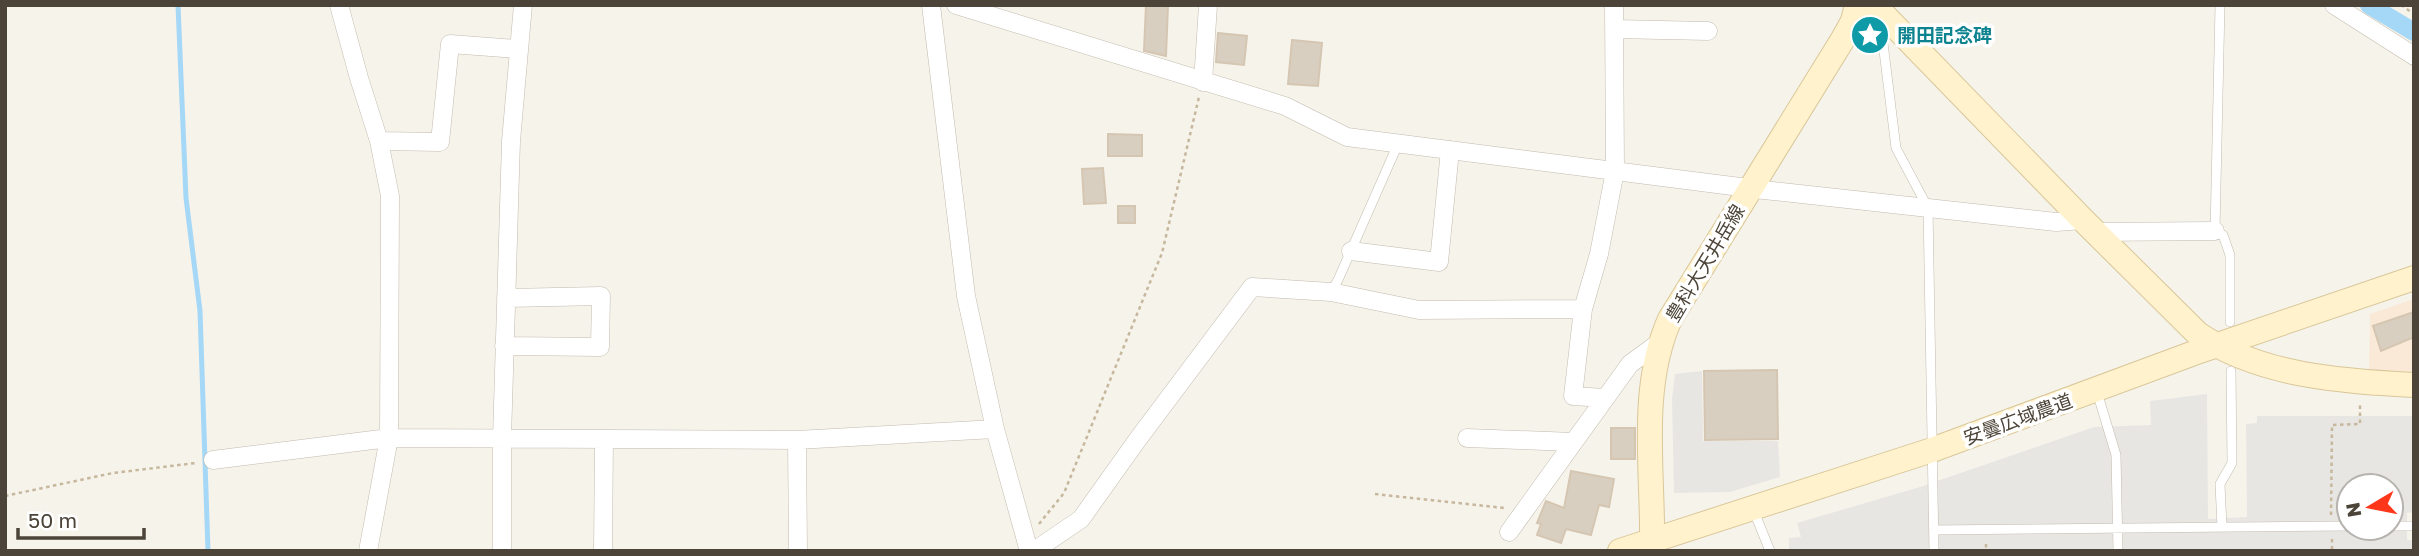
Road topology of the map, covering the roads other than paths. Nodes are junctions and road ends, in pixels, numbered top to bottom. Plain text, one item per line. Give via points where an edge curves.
1 (337, 5) edge
2 (523, 5) edge
3 (931, 5) edge
4 (956, 5) edge
5 (1208, 5) edge
6 (1614, 5) edge
7 (1857, 5) edge
8 (2220, 5) edge
9 (2334, 5) edge
10 (1876, 9) edge
11 (1614, 30) junction
12 (1708, 31) dead end
13 (518, 49) junction
14 (2414, 56) edge
15 (1203, 82) junction
16 (379, 141) junction
17 (1398, 144) junction
18 (1450, 150) junction
19 (1615, 172) junction
20 (1751, 188) junction
21 (1928, 208) junction
22 (2089, 226) junction
23 (2215, 231) junction
24 (1351, 251) junction
25 (2414, 278) edge
26 (1331, 292) junction
27 (506, 298) junction
28 (1583, 309) junction
29 (2230, 322) dead end
30 (1660, 342) junction
31 (504, 346) junction
32 (2216, 346) junction
33 (2231, 371) dead end
34 (2414, 386) edge
35 (2096, 390) junction
36 (1605, 398) junction
37 (995, 429) junction
38 (389, 438) junction
39 (502, 438) junction
40 (1466, 438) dead end
41 (604, 439) junction
42 (797, 440) junction
43 (1574, 442) junction
44 (1932, 450) junction
45 (213, 460) road end
46 (1753, 508) junction
47 (2335, 526) edge
48 (2221, 527) junction
49 (2118, 528) junction
50 (1934, 530) junction
51 (1509, 532) dead end
52 (1653, 545) edge
53 (1030, 547) edge
54 (368, 551) edge
55 (502, 551) edge
56 (603, 551) edge
57 (797, 551) edge
58 (1620, 551) edge
59 (1770, 551) edge
60 (1934, 551) edge
61 (2118, 551) edge

1 - 16 street
2 - 13 street
3 - 37 street via 967,296
4 - 15 street
5 - 15 street
6 - 11 street
7 - 20 street, 豊科大天井岳線 via 1843,39
8 - 23 lane
9 - 14 street
10 - 21 lane via 1896,148
10 - 22 street
11 - 12 street
11 - 19 street
13 - 16 street via 450,44 440,142
13 - 27 street
15 - 17 street via 1285,106 1347,137
16 - 38 street via 390,196
17 - 18 street
17 - 24 lane
18 - 19 street
18 - 24 street via 1439,262
19 - 20 street
19 - 28 street
20 - 21 street
20 - 30 street, 豊科大天井岳線
21 - 22 street
21 - 44 lane
22 - 23 street
22 - 32 street via 2188,325
23 - 29 lane via 2223,235 2230,255
24 - 26 lane
25 - 32 street, 安曇広域農道
26 - 28 street via 1419,310
26 - 53 street via 1252,287 1081,519
27 - 31 street
27 - 31 street via 601,296 600,347
28 - 36 street via 1573,397
30 - 36 street via 1630,364
30 - 52 street, 豊科大天井岳線 via 1651,435
31 - 39 street
32 - 34 street via 2262,365
32 - 35 street, 安曇広域農道
33 - 48 lane via 2232,463 2220,484
35 - 44 street, 安曇広域農道
35 - 49 lane via 2116,455
36 - 43 street
37 - 42 street
37 - 53 street
38 - 39 street
38 - 45 street
38 - 54 street
39 - 41 street
39 - 55 street
40 - 43 street
41 - 42 street
41 - 56 street
42 - 57 street
43 - 51 street
44 - 46 street, 安曇広域農道
44 - 50 lane
46 - 52 street, 安曇広域農道
46 - 59 lane
47 - 48 lane
48 - 49 lane
49 - 50 lane
49 - 61 lane
50 - 60 lane
52 - 58 street, 安曇広域農道

